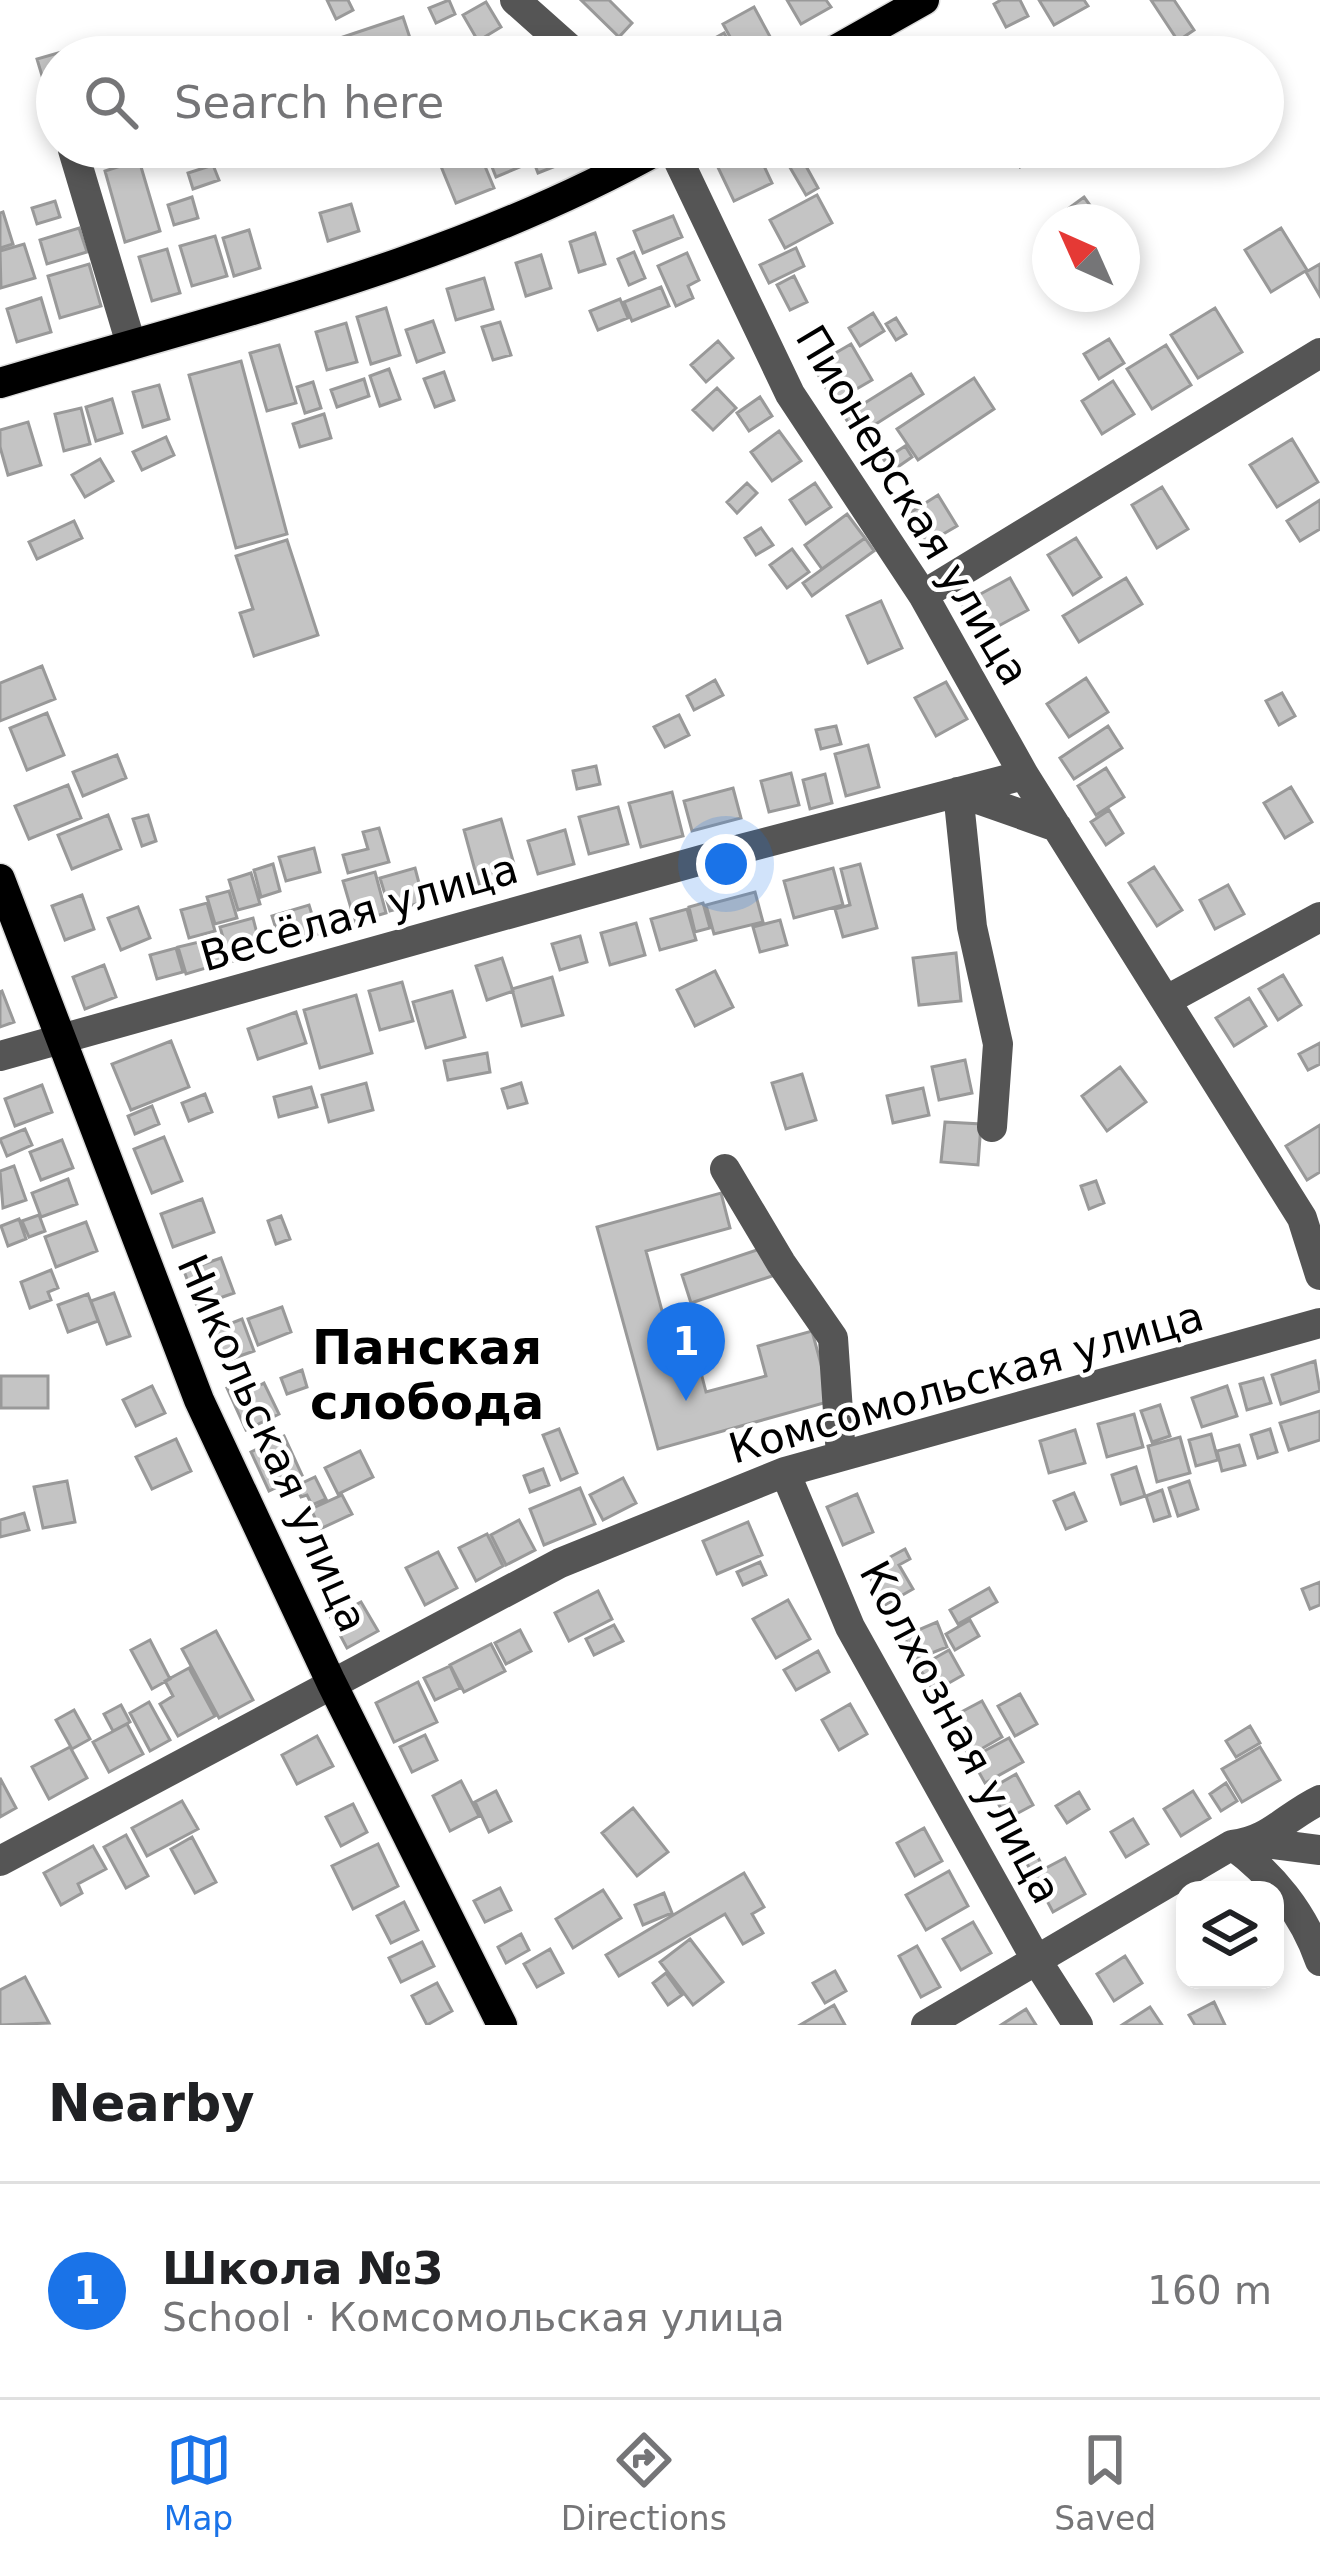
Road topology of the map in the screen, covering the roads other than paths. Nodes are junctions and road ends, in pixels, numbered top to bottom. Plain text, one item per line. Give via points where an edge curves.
1 (514, 0) edge
2 (924, 0) edge
3 (555, 36) edge
4 (860, 36) edge
5 (78, 168) edge
6 (628, 168) edge
7 (677, 168) edge
8 (131, 344) junction
9 (1320, 353) edge
10 (0, 383) edge
11 (923, 595) junction
12 (1024, 775) junction
13 (958, 792) junction
14 (1057, 826) junction
15 (0, 879) edge
16 (1320, 917) edge
17 (1168, 1000) junction
18 (64, 1039) junction
19 (0, 1056) edge
20 (992, 1127) dead end
21 (725, 1169) dead end
22 (1320, 1275) edge
23 (1320, 1323) edge
24 (841, 1456) junction
25 (784, 1472) junction
26 (332, 1682) junction
27 (1320, 1800) edge
28 (1245, 1843) junction
29 (1320, 1850) edge
30 (0, 1861) edge
31 (1037, 1960) junction
32 (1320, 1961) edge
33 (502, 2025) edge
34 (926, 2025) edge
35 (1078, 2025) edge

1 - 3 street
2 - 4 main road
5 - 8 street
6 - 8 main road via 416,260
7 - 11 street, Пионерская улица via 790,394
8 - 10 main road
9 - 11 street
11 - 12 street, Пионерская улица
12 - 13 street
12 - 14 street, Пионерская улица
13 - 14 street
13 - 18 street, Весёлая улица
13 - 20 street via 972,927 998,1044
14 - 17 street, Пионерская улица
15 - 18 main road, Никольская улица
16 - 17 street
17 - 22 street, Пионерская улица via 1302,1218
18 - 19 street, Весёлая улица
18 - 26 main road, Никольская улица via 199,1400
21 - 24 street via 833,1338
23 - 24 street, Комсомольская улица
24 - 25 street, Комсомольская улица
25 - 26 street, Комсомольская улица via 560,1563
25 - 31 street, Колхозная улица via 850,1628
26 - 30 street, Комсомольская улица
26 - 33 main road, Никольская улица
27 - 28 street
28 - 29 street
28 - 31 street
28 - 32 street
31 - 34 street
31 - 35 street, Колхозная улица

